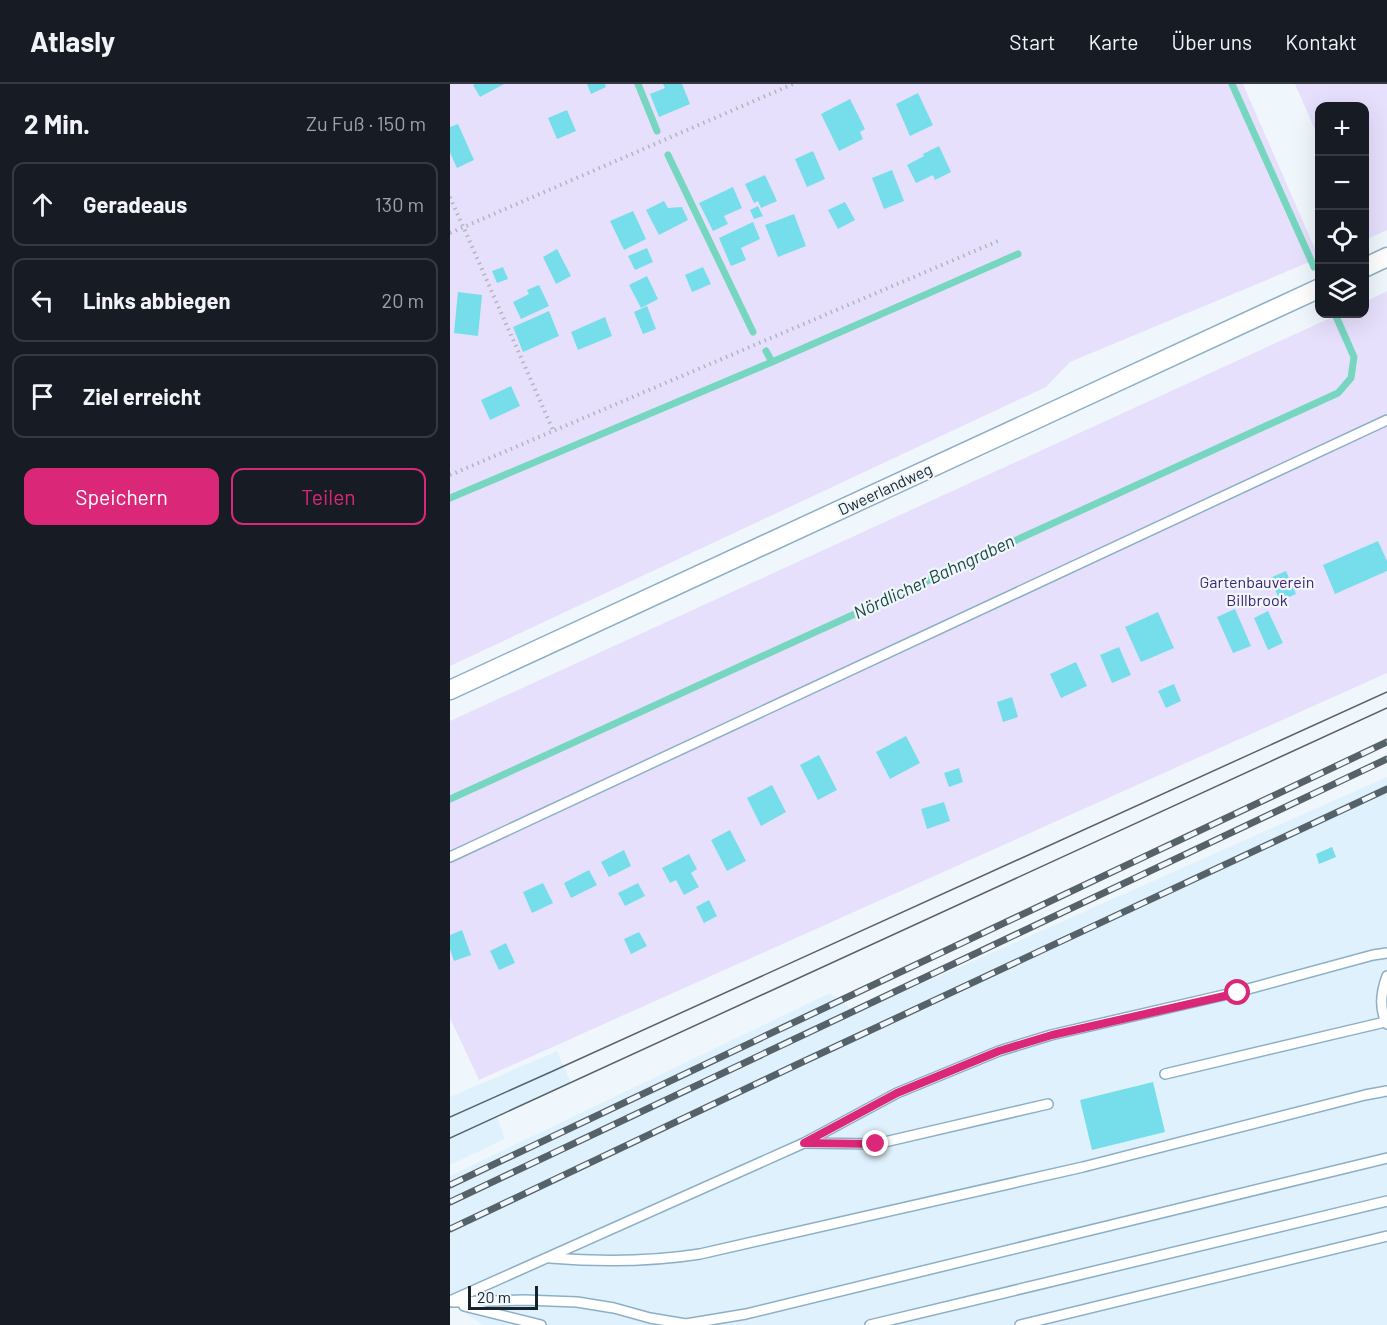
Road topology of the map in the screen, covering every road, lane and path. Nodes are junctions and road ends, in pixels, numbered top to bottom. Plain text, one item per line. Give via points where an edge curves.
1 (793, 84) edge
2 (450, 197) edge
3 (463, 227) junction
4 (450, 233) edge
5 (998, 241) dead end
6 (1387, 257) edge
7 (1369, 266) edge
8 (1315, 290) edge
9 (1387, 420) edge
10 (553, 430) junction
11 (450, 475) edge
12 (450, 690) edge
13 (450, 857) edge
14 (1387, 953) edge
15 (1387, 976) edge
16 (1386, 1023) edge
17 (1165, 1074) dead end
18 (1387, 1091) edge
19 (1048, 1104) dead end
20 (804, 1143) junction
21 (1387, 1158) edge
22 (1387, 1201) edge
23 (1387, 1236) edge
24 (547, 1258) junction
25 (450, 1302) edge
26 (541, 1325) edge
27 (870, 1325) edge
28 (1020, 1325) edge

1 - 3 path
2 - 3 path
3 - 4 path
3 - 10 path
5 - 10 path
6 - 7 street
8 - 12 street, Dweerlandweg
9 - 13 lane
10 - 11 path
14 - 20 lane via 999,1051 897,1093
15 - 16 lane via 1381,1003
16 - 17 lane
18 - 24 lane via 1083,1167 700,1254 625,1261
19 - 20 lane via 876,1144
20 - 24 lane
21 - 25 lane via 746,1314 686,1324 577,1302
22 - 27 lane
23 - 28 lane
24 - 25 lane
25 - 26 lane

